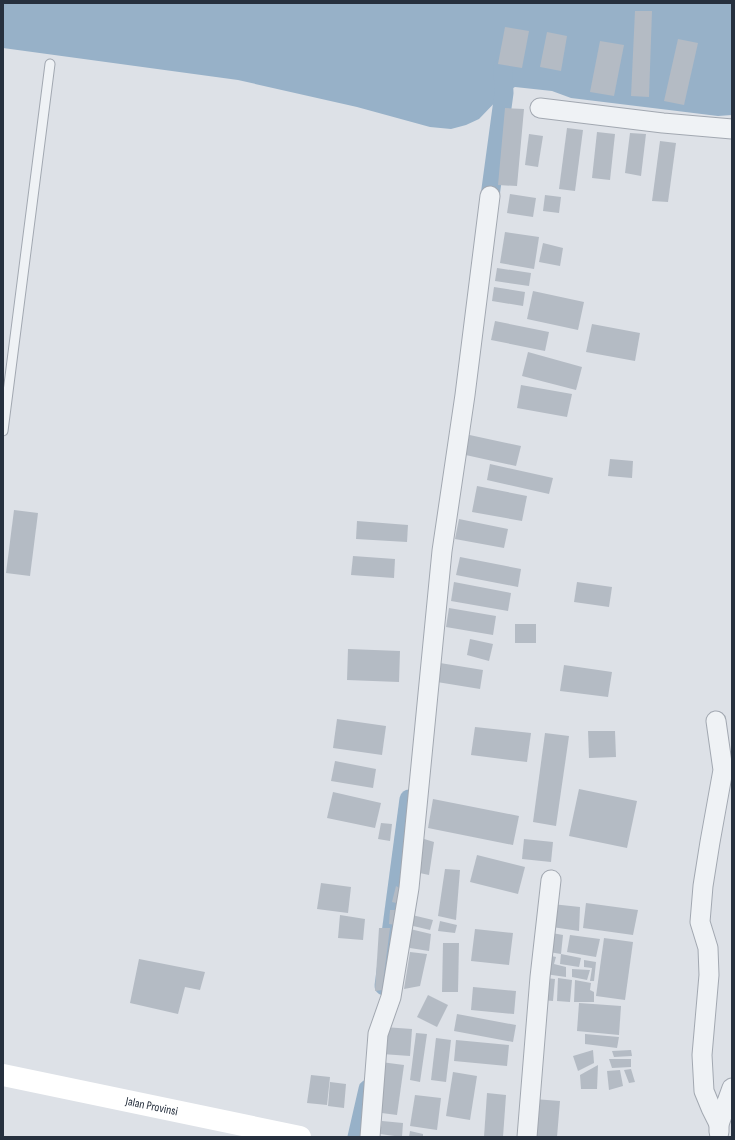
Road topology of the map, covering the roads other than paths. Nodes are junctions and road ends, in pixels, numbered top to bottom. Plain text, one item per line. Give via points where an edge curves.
1 (50, 64) dead end
2 (540, 108) dead end
3 (732, 129) edge
4 (490, 196) dead end
5 (3, 432) edge
6 (716, 721) dead end
7 (551, 880) dead end
8 (3, 1075) edge
9 (732, 1088) edge
10 (719, 1131) edge
11 (300, 1137) edge
12 (370, 1137) edge
13 (526, 1137) edge

1 - 5 lane
2 - 3 street
4 - 12 street via 442,550 409,888 391,997 378,1034
6 - 10 street via 723,770 703,886 700,922 708,948 702,1055 704,1091
7 - 13 street
8 - 11 main road, Jalan Provinsi
9 - 10 street

